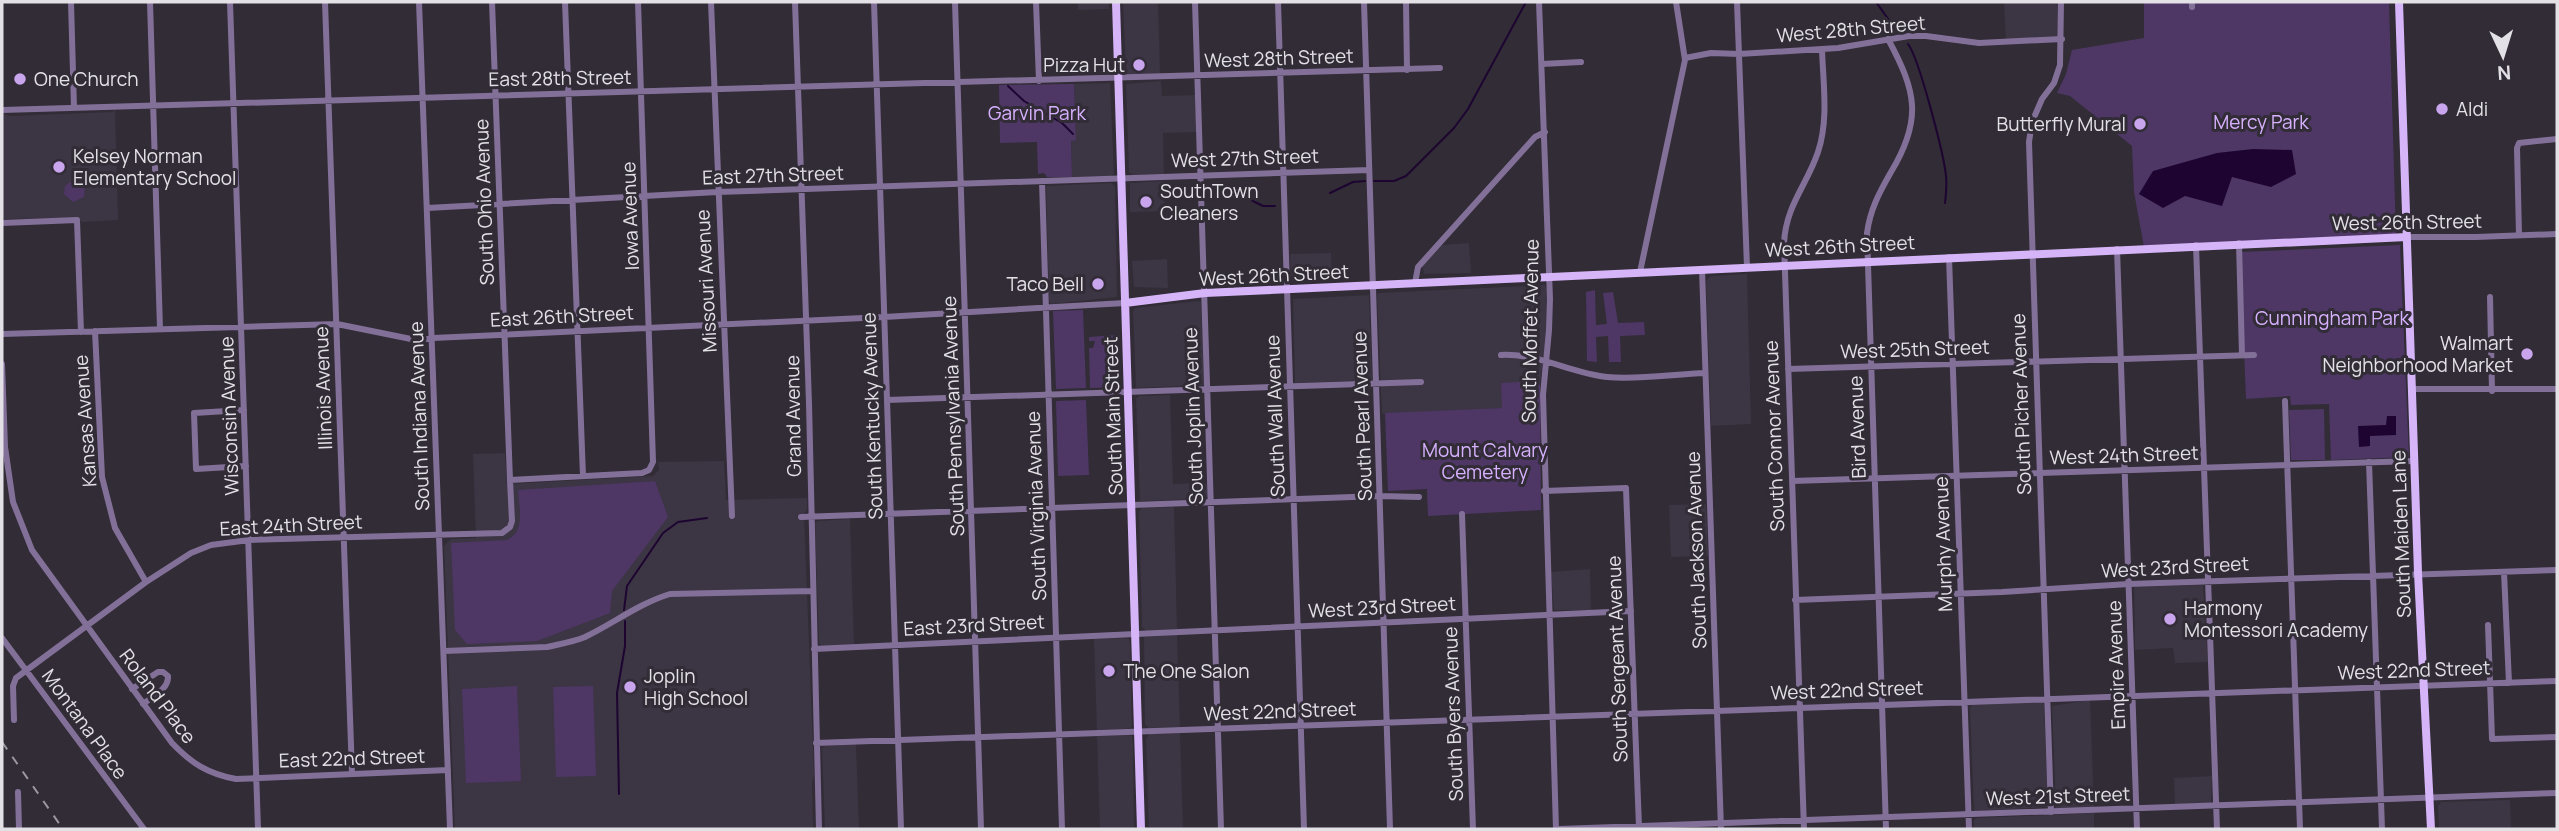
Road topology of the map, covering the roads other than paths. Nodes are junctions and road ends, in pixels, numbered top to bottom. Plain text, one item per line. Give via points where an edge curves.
1 (71, 2) edge
2 (150, 2) edge
3 (230, 2) edge
4 (325, 2) edge
5 (419, 2) edge
6 (492, 2) edge
7 (565, 2) edge
8 (638, 2) edge
9 (711, 2) edge
10 (795, 2) edge
11 (874, 2) edge
12 (955, 2) edge
13 (1036, 2) edge
14 (1116, 2) edge
15 (1195, 2) edge
16 (1278, 2) edge
17 (1364, 2) edge
18 (1406, 2) edge
19 (1539, 2) edge
20 (1676, 2) edge
21 (1737, 2) edge
22 (2061, 2) edge
23 (2399, 2) edge
24 (1888, 39) junction
25 (2062, 39) junction
26 (1822, 49) junction
27 (1739, 54) junction
28 (1685, 58) junction
29 (1581, 62) dead end
30 (1542, 64) junction
31 (1440, 68) dead end
32 (1407, 70) junction
33 (1366, 71) junction
34 (1280, 74) junction
35 (1198, 76) junction
36 (1118, 79) junction
37 (1039, 81) junction
38 (958, 83) junction
39 (877, 85) junction
40 (797, 87) junction
41 (714, 89) junction
42 (641, 91) junction
43 (569, 93) junction
44 (497, 95) junction
45 (423, 97) junction
46 (330, 100) junction
47 (234, 103) junction
48 (153, 105) junction
49 (74, 108) junction
50 (2, 110) edge
51 (1545, 132) junction
52 (2557, 139) edge
53 (1369, 170) junction
54 (1283, 173) junction
55 (1201, 176) junction
56 (1121, 177) junction
57 (1042, 181) junction
58 (961, 184) junction
59 (880, 187) junction
60 (802, 189) junction
61 (717, 192) junction
62 (645, 197) junction
63 (573, 201) junction
64 (500, 204) junction
65 (427, 208) junction
66 (2, 223) edge
67 (2557, 234) edge
68 (2519, 235) junction
69 (2407, 237) junction
70 (2239, 243) junction
71 (2196, 245) junction
72 (2117, 249) junction
73 (2032, 253) junction
74 (1949, 257) junction
75 (1867, 261) junction
76 (1784, 265) junction
77 (1747, 267) junction
78 (1702, 269) junction
79 (1640, 272) junction
80 (1549, 278) junction
81 (1415, 283) junction
82 (1373, 285) junction
83 (1287, 289) junction
84 (1205, 293) junction
85 (2490, 297) dead end
86 (1125, 303) junction
87 (1045, 307) junction
88 (965, 312) junction
89 (884, 317) junction
90 (806, 320) junction
91 (337, 324) junction
92 (725, 324) junction
93 (241, 326) junction
94 (650, 327) junction
95 (160, 329) junction
96 (95, 331) junction
97 (578, 331) junction
98 (81, 332) junction
99 (2, 334) edge
100 (505, 335) junction
101 (432, 338) junction
102 (1501, 355) dead end
103 (2242, 355) junction
104 (2254, 355) dead end
105 (2201, 356) junction
106 (2121, 359) junction
107 (1546, 361) junction
108 (2036, 362) junction
109 (2, 364) edge
110 (1953, 364) junction
111 (1870, 367) junction
112 (1788, 369) junction
113 (1705, 373) junction
114 (1422, 382) dead end
115 (1377, 384) junction
116 (1290, 387) junction
117 (2413, 389) junction
118 (2557, 389) edge
119 (1207, 390) junction
120 (2492, 391) junction
121 (1128, 393) junction
122 (1048, 396) junction
123 (968, 398) junction
124 (887, 400) junction
125 (2285, 401) dead end
126 (244, 410) junction
127 (3, 447) edge
128 (2414, 461) junction
129 (2369, 462) junction
130 (2287, 465) junction
131 (246, 467) junction
132 (2205, 468) junction
133 (2125, 470) junction
134 (2040, 473) junction
135 (583, 476) junction
136 (1957, 476) junction
137 (1874, 479) junction
138 (510, 480) junction
139 (1792, 481) junction
140 (1544, 491) junction
141 (1380, 496) junction
142 (1419, 497) dead end
143 (1293, 500) junction
144 (1211, 502) junction
145 (1131, 505) junction
146 (1052, 508) junction
147 (972, 511) junction
148 (891, 514) junction
149 (1462, 514) dead end
150 (732, 516) dead end
151 (801, 517) dead end
152 (811, 517) junction
153 (510, 527) joint
154 (439, 536) junction
155 (344, 537) junction
156 (248, 540) junction
157 (2557, 570) edge
158 (2504, 572) junction
159 (2418, 573) junction
160 (2373, 575) junction
161 (2291, 578) junction
162 (2209, 581) junction
163 (146, 582) junction
164 (2129, 583) junction
165 (2044, 589) junction
166 (813, 591) junction
167 (1961, 593) junction
168 (1878, 597) junction
169 (1795, 600) junction
170 (1631, 611) junction
171 (1549, 615) junction
172 (1466, 619) junction
173 (1384, 623) junction
174 (2488, 625) dead end
175 (87, 626) junction
176 (1297, 627) junction
177 (1215, 630) junction
178 (1135, 634) junction
179 (1056, 637) junction
180 (2, 638) edge
181 (976, 641) junction
182 (896, 645) junction
183 (814, 649) junction
184 (444, 651) junction
185 (26, 670) junction
186 (2557, 681) edge
187 (2509, 683) junction
188 (2490, 684) junction
189 (2423, 685) junction
190 (2377, 687) junction
191 (132, 689) junction
192 (2295, 690) junction
193 (2213, 693) junction
194 (2133, 696) junction
195 (2048, 699) junction
196 (1965, 702) junction
197 (143, 704) junction
198 (1882, 705) junction
199 (1800, 708) junction
200 (1717, 710) junction
201 (1635, 713) junction
202 (1552, 717) junction
203 (1469, 719) junction
204 (14, 720) dead end
205 (1387, 723) junction
206 (1300, 725) junction
207 (1218, 728) junction
208 (1138, 732) junction
209 (1059, 734) junction
210 (978, 737) junction
211 (2557, 737) edge
212 (899, 740) junction
213 (816, 743) junction
214 (448, 770) junction
215 (352, 774) junction
216 (256, 778) junction
217 (18, 792) dead end
218 (2557, 793) edge
219 (2429, 798) junction
220 (2381, 800) junction
221 (2299, 803) junction
222 (2216, 806) junction
223 (2136, 809) junction
224 (2052, 812) junction
225 (1969, 815) junction
226 (1886, 818) junction
227 (1804, 820) junction
228 (1721, 826) edge
229 (1639, 828) edge
230 (19, 829) edge
231 (144, 829) edge
232 (258, 829) edge
233 (450, 829) edge
234 (819, 829) edge
235 (901, 829) edge
236 (981, 829) edge
237 (1062, 829) edge
238 (1141, 829) edge
239 (1221, 829) edge
240 (1304, 829) edge
241 (1390, 829) edge
242 (1473, 829) edge
243 (1558, 829) edge
244 (1804, 829) edge
245 (1886, 829) edge
246 (1969, 829) edge
247 (2137, 829) edge
248 (2217, 829) edge
249 (2300, 829) edge
250 (2382, 829) edge
251 (2431, 829) edge

1 - 49 street
2 - 48 street
3 - 47 street, Wisconsin Avenue
4 - 46 street, Illinois Avenue
5 - 45 street, South Indiana Avenue
6 - 44 street, South Ohio Avenue
7 - 43 street
8 - 42 street, Iowa Avenue
9 - 41 street, Missouri Avenue
10 - 40 street, Grand Avenue
11 - 39 street, South Kentucky Avenue
12 - 38 street, South Pennsylvania Avenue
13 - 37 street
14 - 36 main road, South Main Street
15 - 35 street, South Joplin Avenue
16 - 34 street, South Wall Avenue
17 - 33 street, South Pearl Avenue
18 - 32 street
19 - 30 street, South Moffet Avenue
20 - 28 street
21 - 27 street
22 - 25 street, South Picher Avenue
23 - 69 main road, South Maiden Lane
24 - 25 street, West 28th Street via 1926,36 1979,44
24 - 26 street, West 28th Street
24 - 75 street, Bird Avenue via 1910,84 1912,114 1906,146 1871,210
25 - 73 street, South Picher Avenue via 2060,65 2032,122 2029,142
26 - 27 street, West 28th Street
26 - 76 street, South Connor Avenue via 1823,132 1815,160 1788,214
27 - 28 street, West 28th Street
27 - 77 street
28 - 79 street
29 - 30 street
30 - 51 street, South Moffet Avenue
31 - 32 street, West 28th Street
32 - 33 street, West 28th Street
33 - 34 street, West 28th Street
33 - 53 street, South Pearl Avenue
34 - 35 street, West 28th Street
34 - 54 street, South Wall Avenue
35 - 36 street, West 28th Street
35 - 55 street, South Joplin Avenue
36 - 37 street, East 28th Street
36 - 56 main road, South Main Street
37 - 38 street, East 28th Street
38 - 39 street, East 28th Street
38 - 58 street, South Pennsylvania Avenue
39 - 40 street, East 28th Street
39 - 59 street, South Kentucky Avenue
40 - 41 street, East 28th Street
40 - 60 street, Grand Avenue
41 - 42 street, East 28th Street
41 - 61 street, Missouri Avenue
42 - 43 street, East 28th Street
42 - 62 street, Iowa Avenue
43 - 44 street, East 28th Street
43 - 63 street
44 - 45 street, East 28th Street
44 - 64 street, South Ohio Avenue
45 - 46 street, East 28th Street
45 - 65 street, South Indiana Avenue
46 - 47 street, East 28th Street
46 - 91 street, Illinois Avenue
47 - 48 street, East 28th Street
47 - 93 street, Wisconsin Avenue
48 - 49 street, East 28th Street
48 - 95 street
49 - 50 street, East 28th Street
51 - 80 street, South Moffet Avenue
51 - 81 street via 1535,137 1418,267
52 - 68 street via 2519,143 2516,148
53 - 54 street, West 27th Street
53 - 82 street, South Pearl Avenue
54 - 55 street, West 27th Street
54 - 83 street, South Wall Avenue
55 - 56 street, West 27th Street
55 - 84 street, South Joplin Avenue
56 - 57 street, East 27th Street
56 - 86 main road, South Main Street
57 - 58 street, East 27th Street
57 - 87 street, South Virginia Avenue
58 - 59 street, East 27th Street
58 - 88 street, South Pennsylvania Avenue
59 - 60 street, East 27th Street
59 - 89 street, South Kentucky Avenue
60 - 61 street, East 27th Street
60 - 90 street, Grand Avenue
61 - 62 street, East 27th Street
61 - 92 street, Missouri Avenue
62 - 63 street, East 27th Street
62 - 94 street, Iowa Avenue
63 - 64 street, East 27th Street
63 - 97 street
64 - 65 street, East 27th Street
64 - 100 street, South Ohio Avenue
65 - 101 street, South Indiana Avenue
66 - 98 street, Kansas Avenue via 78,220
67 - 68 street, West 26th Street
68 - 69 street, West 26th Street
69 - 70 main road, West 26th Street
69 - 117 main road, South Maiden Lane
70 - 71 main road, West 26th Street
70 - 103 street
71 - 72 main road, West 26th Street
71 - 105 street
72 - 73 main road, West 26th Street
72 - 106 street, Empire Avenue
73 - 74 main road, West 26th Street
73 - 108 street, South Picher Avenue
74 - 75 main road, West 26th Street
74 - 110 street, Murphy Avenue
75 - 76 main road, West 26th Street
75 - 111 street, Bird Avenue
76 - 77 main road, West 26th Street
76 - 112 street, South Connor Avenue
77 - 78 main road, West 26th Street
78 - 79 main road, West 26th Street
78 - 113 street, South Jackson Avenue
79 - 80 main road, West 26th Street
80 - 81 main road, West 26th Street
80 - 107 street, South Moffet Avenue
81 - 82 main road, West 26th Street
82 - 83 main road, West 26th Street
82 - 115 street, South Pearl Avenue
83 - 84 main road, West 26th Street
83 - 116 street, South Wall Avenue
84 - 86 main road, West 26th Street
84 - 119 street, South Joplin Avenue
85 - 120 street
86 - 87 street, East 26th Street
86 - 121 main road, South Main Street
87 - 88 street, East 26th Street
87 - 122 street, South Virginia Avenue
88 - 89 street, East 26th Street
88 - 123 street, South Pennsylvania Avenue
89 - 90 street, East 26th Street
89 - 124 street, South Kentucky Avenue
90 - 92 street, East 26th Street
90 - 152 street, Grand Avenue
91 - 93 street, East 26th Street
91 - 101 street, East 26th Street via 385,336
91 - 155 street, Illinois Avenue
92 - 94 street, East 26th Street
92 - 150 street, Missouri Avenue
93 - 95 street, East 26th Street
93 - 126 street, Wisconsin Avenue
94 - 97 street, East 26th Street
94 - 135 street, Iowa Avenue via 653,462 642,472
95 - 96 street, East 26th Street
96 - 98 street, East 26th Street
96 - 163 street, Kansas Avenue via 102,477 116,528
97 - 100 street, East 26th Street
97 - 135 street
98 - 99 street, East 26th Street
100 - 101 street, East 26th Street
100 - 138 street, South Ohio Avenue
101 - 154 street, South Indiana Avenue
102 - 107 street
103 - 104 street, West 25th Street
103 - 105 street, West 25th Street
105 - 106 street, West 25th Street
105 - 132 street
106 - 108 street, West 25th Street
106 - 133 street, Empire Avenue
107 - 113 street via 1609,377
107 - 140 street, South Moffet Avenue
108 - 110 street, West 25th Street
108 - 134 street, South Picher Avenue
109 - 127 street, Roland Place
110 - 111 street, West 25th Street
110 - 136 street, Murphy Avenue
111 - 112 street, West 25th Street
111 - 137 street, Bird Avenue
112 - 139 street, South Connor Avenue
113 - 200 street, South Jackson Avenue
114 - 115 street
115 - 116 street
115 - 141 street, South Pearl Avenue
116 - 119 street
116 - 143 street, South Wall Avenue
117 - 120 street
117 - 128 main road, South Maiden Lane
118 - 120 street
119 - 121 street
119 - 144 street, South Joplin Avenue
121 - 122 street
121 - 145 main road, South Main Street
122 - 123 street
122 - 146 street, South Virginia Avenue
123 - 124 street
123 - 147 street, South Pennsylvania Avenue
124 - 148 street, South Kentucky Avenue
125 - 130 street
126 - 131 street, Wisconsin Avenue
126 - 131 street via 194,413 196,469
127 - 175 street, Roland Place via 13,502 33,550
128 - 129 street, West 24th Street
128 - 159 main road, South Maiden Lane
129 - 130 street, West 24th Street
129 - 160 street
130 - 132 street, West 24th Street
130 - 161 street
131 - 156 street, Wisconsin Avenue
132 - 133 street, West 24th Street
132 - 162 street
133 - 134 street, West 24th Street
133 - 164 street, Empire Avenue
134 - 136 street, West 24th Street
134 - 165 street, South Picher Avenue
135 - 138 street
136 - 137 street, West 24th Street
136 - 167 street, Murphy Avenue
137 - 139 street, West 24th Street
137 - 168 street, Bird Avenue
138 - 153 street, South Ohio Avenue
139 - 169 street, South Connor Avenue
140 - 170 street, South Sergeant Avenue via 1626,488
140 - 171 street, South Moffet Avenue
141 - 142 street
141 - 143 street
141 - 173 street, South Pearl Avenue
143 - 144 street
143 - 176 street, South Wall Avenue
144 - 145 street
144 - 177 street, South Joplin Avenue
145 - 146 street
145 - 178 main road, South Main Street
146 - 147 street
146 - 179 street, South Virginia Avenue
147 - 148 street
147 - 181 street, South Pennsylvania Avenue
148 - 152 street
148 - 182 street, South Kentucky Avenue
149 - 172 street, South Byers Avenue
151 - 152 street
152 - 166 street, Grand Avenue
153 - 154 street, East 24th Street via 502,533
154 - 155 street, East 24th Street
154 - 184 street, South Indiana Avenue
155 - 156 street, East 24th Street
155 - 215 street, Illinois Avenue
156 - 163 street, East 24th Street via 191,553
156 - 216 street, Wisconsin Avenue
157 - 158 street, West 23rd Street
158 - 159 street, West 23rd Street
158 - 187 street
159 - 160 street, West 23rd Street
159 - 189 main road, South Maiden Lane
160 - 161 street, West 23rd Street
160 - 190 street
161 - 162 street, West 23rd Street
161 - 192 street
162 - 164 street, West 23rd Street
162 - 193 street
163 - 175 street, East 24th Street
164 - 165 street, West 23rd Street
164 - 194 street, Empire Avenue
165 - 167 street, West 23rd Street
165 - 195 street, South Picher Avenue
166 - 183 street, Grand Avenue
166 - 184 street via 670,594 583,638 547,647
167 - 168 street, West 23rd Street
167 - 196 street, Murphy Avenue
168 - 169 street, West 23rd Street
168 - 198 street, Bird Avenue
169 - 199 street, South Connor Avenue
170 - 171 street, West 23rd Street
170 - 201 street, South Sergeant Avenue
171 - 172 street, West 23rd Street
171 - 202 street, South Moffet Avenue
172 - 173 street, West 23rd Street
172 - 203 street, South Byers Avenue
173 - 176 street, West 23rd Street
173 - 205 street, South Pearl Avenue
174 - 188 street
175 - 185 street, East 24th Street
175 - 191 street, Roland Place
176 - 177 street, West 23rd Street
176 - 206 street, South Wall Avenue
177 - 178 street, West 23rd Street
177 - 207 street, South Joplin Avenue
178 - 179 street, East 23rd Street
178 - 208 main road, South Main Street
179 - 181 street, East 23rd Street
179 - 209 street, South Virginia Avenue
180 - 185 street, Montana Place
181 - 182 street, East 23rd Street
181 - 210 street, South Pennsylvania Avenue
182 - 183 street, East 23rd Street
182 - 212 street, South Kentucky Avenue
183 - 213 street, Grand Avenue
184 - 214 street, South Indiana Avenue
185 - 204 street via 13,681
185 - 231 street, Montana Place
186 - 187 street, West 22nd Street
187 - 188 street, West 22nd Street
188 - 189 street, West 22nd Street
188 - 211 street via 2492,739
189 - 190 street, West 22nd Street
189 - 219 main road, South Maiden Lane
190 - 192 street, West 22nd Street
190 - 220 street
191 - 197 street, Roland Place
191 - 197 street via 158,672 168,676 165,687
192 - 193 street, West 22nd Street
192 - 221 street
193 - 194 street, West 22nd Street
193 - 222 street
194 - 195 street, West 22nd Street
194 - 223 street, Empire Avenue
195 - 196 street, West 22nd Street
195 - 224 street, South Picher Avenue
196 - 198 street, West 22nd Street
196 - 225 street, Murphy Avenue
197 - 216 street, Roland Place via 172,743 198,766 236,779
198 - 199 street, West 22nd Street
198 - 226 street, Bird Avenue
199 - 200 street, West 22nd Street
199 - 227 street, South Connor Avenue
200 - 201 street, West 22nd Street
200 - 228 street, South Jackson Avenue
201 - 202 street, West 22nd Street
201 - 229 street, South Sergeant Avenue
202 - 203 street, West 22nd Street
202 - 243 street, South Moffet Avenue
203 - 205 street, West 22nd Street
203 - 242 street, South Byers Avenue
205 - 206 street, West 22nd Street
205 - 241 street, South Pearl Avenue
206 - 207 street, West 22nd Street
206 - 240 street, South Wall Avenue
207 - 208 street, West 22nd Street
207 - 239 street, South Joplin Avenue
208 - 209 street, West 22nd Street
208 - 238 main road, South Main Street
209 - 210 street, West 22nd Street
209 - 237 street, South Virginia Avenue
210 - 212 street, West 22nd Street
210 - 236 street, South Pennsylvania Avenue
212 - 213 street, West 22nd Street
212 - 235 street, South Kentucky Avenue
213 - 234 street, Grand Avenue
214 - 215 street, East 22nd Street
214 - 233 street, South Indiana Avenue
215 - 216 street, East 22nd Street
216 - 232 street, Wisconsin Avenue
217 - 230 street
218 - 219 street, West 21st Street
219 - 220 street, West 21st Street
219 - 251 main road, South Maiden Lane
220 - 221 street, West 21st Street
220 - 250 street
221 - 222 street, West 21st Street
221 - 249 street
222 - 223 street, West 21st Street
222 - 248 street
223 - 224 street, West 21st Street
223 - 247 street, Empire Avenue
224 - 225 street, West 21st Street
225 - 226 street, West 21st Street
225 - 246 street, Murphy Avenue
226 - 227 street, West 21st Street
226 - 245 street, Bird Avenue
227 - 228 street, West 21st Street
227 - 244 street, South Connor Avenue
228 - 229 street, West 21st Street
229 - 243 street, West 21st Street

